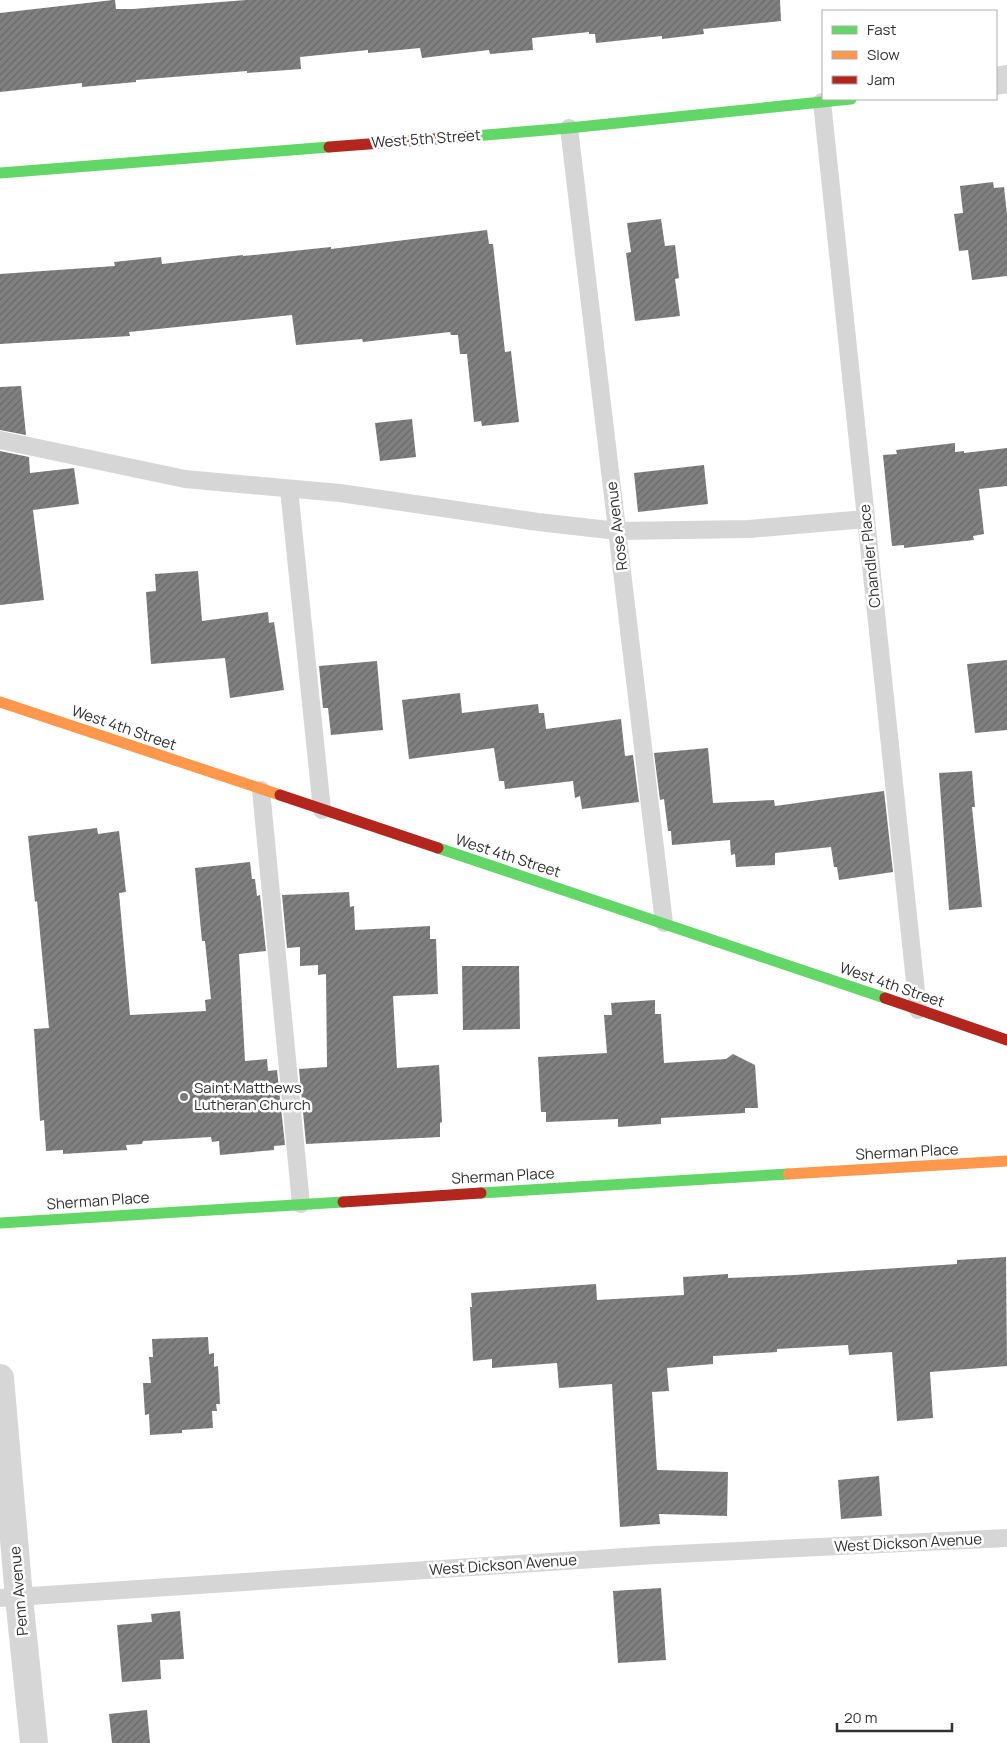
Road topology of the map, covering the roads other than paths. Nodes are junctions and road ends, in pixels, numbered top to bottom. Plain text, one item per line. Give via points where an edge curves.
1 (841, 100) edge
2 (822, 102) junction
3 (569, 128) junction
4 (0, 173) edge
5 (0, 440) edge
6 (289, 488) junction
7 (866, 519) junction
8 (618, 531) junction
9 (0, 702) edge
10 (261, 790) junction
11 (322, 810) junction
12 (664, 923) junction
13 (918, 1010) junction
14 (1007, 1040) edge
15 (1007, 1161) edge
16 (301, 1204) junction
17 (0, 1222) edge
18 (0, 1378) edge
19 (1007, 1538) edge
20 (9, 1597) edge
21 (34, 1743) edge

1 - 2 street, West 5th Street
2 - 3 street, West 5th Street
2 - 7 lane, Chandler Place
3 - 4 street, West 5th Street
3 - 8 lane, Rose Avenue
5 - 6 lane via 185,479
6 - 8 lane
6 - 11 lane
7 - 8 lane via 749,529
7 - 13 lane, Chandler Place
8 - 12 lane, Rose Avenue
9 - 10 street, West 4th Street
10 - 11 street, West 4th Street
10 - 16 lane
11 - 12 street, West 4th Street
12 - 13 street, West 4th Street
13 - 14 street, West 4th Street
15 - 16 street, Sherman Place
16 - 17 street, Sherman Place
18 - 20 street, Penn Avenue
19 - 20 lane, West Dickson Avenue via 655,1555
20 - 21 street, Penn Avenue

